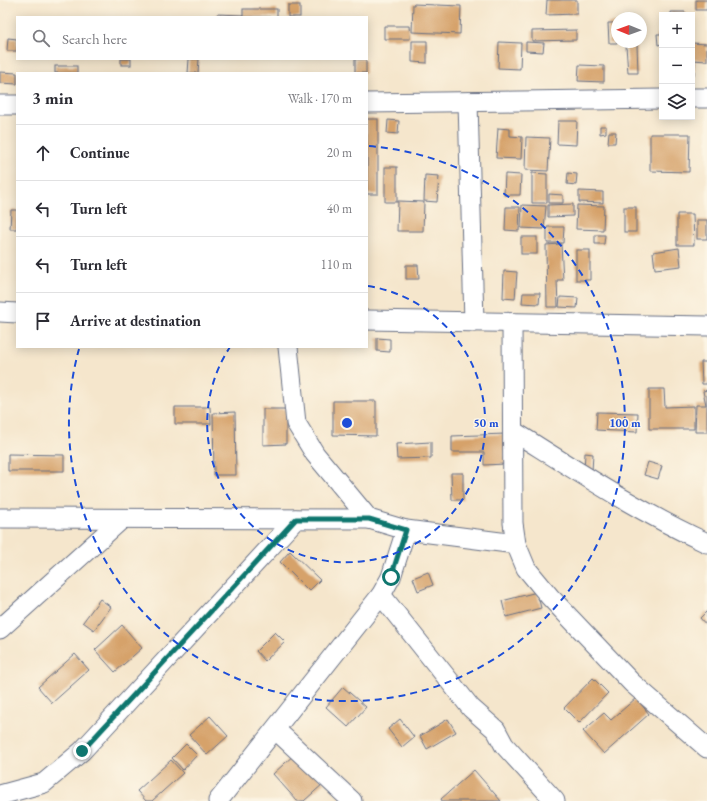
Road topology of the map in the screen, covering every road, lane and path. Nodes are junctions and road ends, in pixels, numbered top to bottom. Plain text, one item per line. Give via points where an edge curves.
1 (695, 98) edge
2 (707, 98) edge
3 (659, 99) edge
4 (468, 102) junction
5 (368, 103) edge
6 (0, 105) edge
7 (16, 105) edge
8 (0, 312) edge
9 (16, 313) edge
10 (368, 320) edge
11 (474, 322) junction
12 (512, 323) junction
13 (707, 326) edge
14 (288, 348) edge
15 (513, 431) junction
16 (0, 518) edge
17 (122, 519) junction
18 (296, 519) junction
19 (369, 519) junction
20 (406, 530) junction
21 (707, 543) edge
22 (516, 544) junction
23 (381, 595) junction
24 (0, 629) edge
25 (276, 730) junction
26 (707, 748) edge
27 (0, 796) edge
28 (218, 801) edge
29 (352, 801) edge
30 (555, 801) edge

1 - 2 street
3 - 4 street
4 - 5 street
4 - 11 street
6 - 7 street
8 - 9 street
10 - 11 street
11 - 12 street
12 - 13 street
12 - 15 street
14 - 19 street via 296,423 315,454
15 - 21 street via 635,507
15 - 22 street via 513,523
16 - 17 street
17 - 18 street
17 - 24 street
18 - 19 street
18 - 27 street via 82,751 44,783
19 - 20 street
20 - 22 street
20 - 23 street via 391,577
22 - 26 street via 526,568 550,597 632,682
23 - 25 street
23 - 30 street via 471,708 496,730 504,745
25 - 28 street
25 - 29 street

